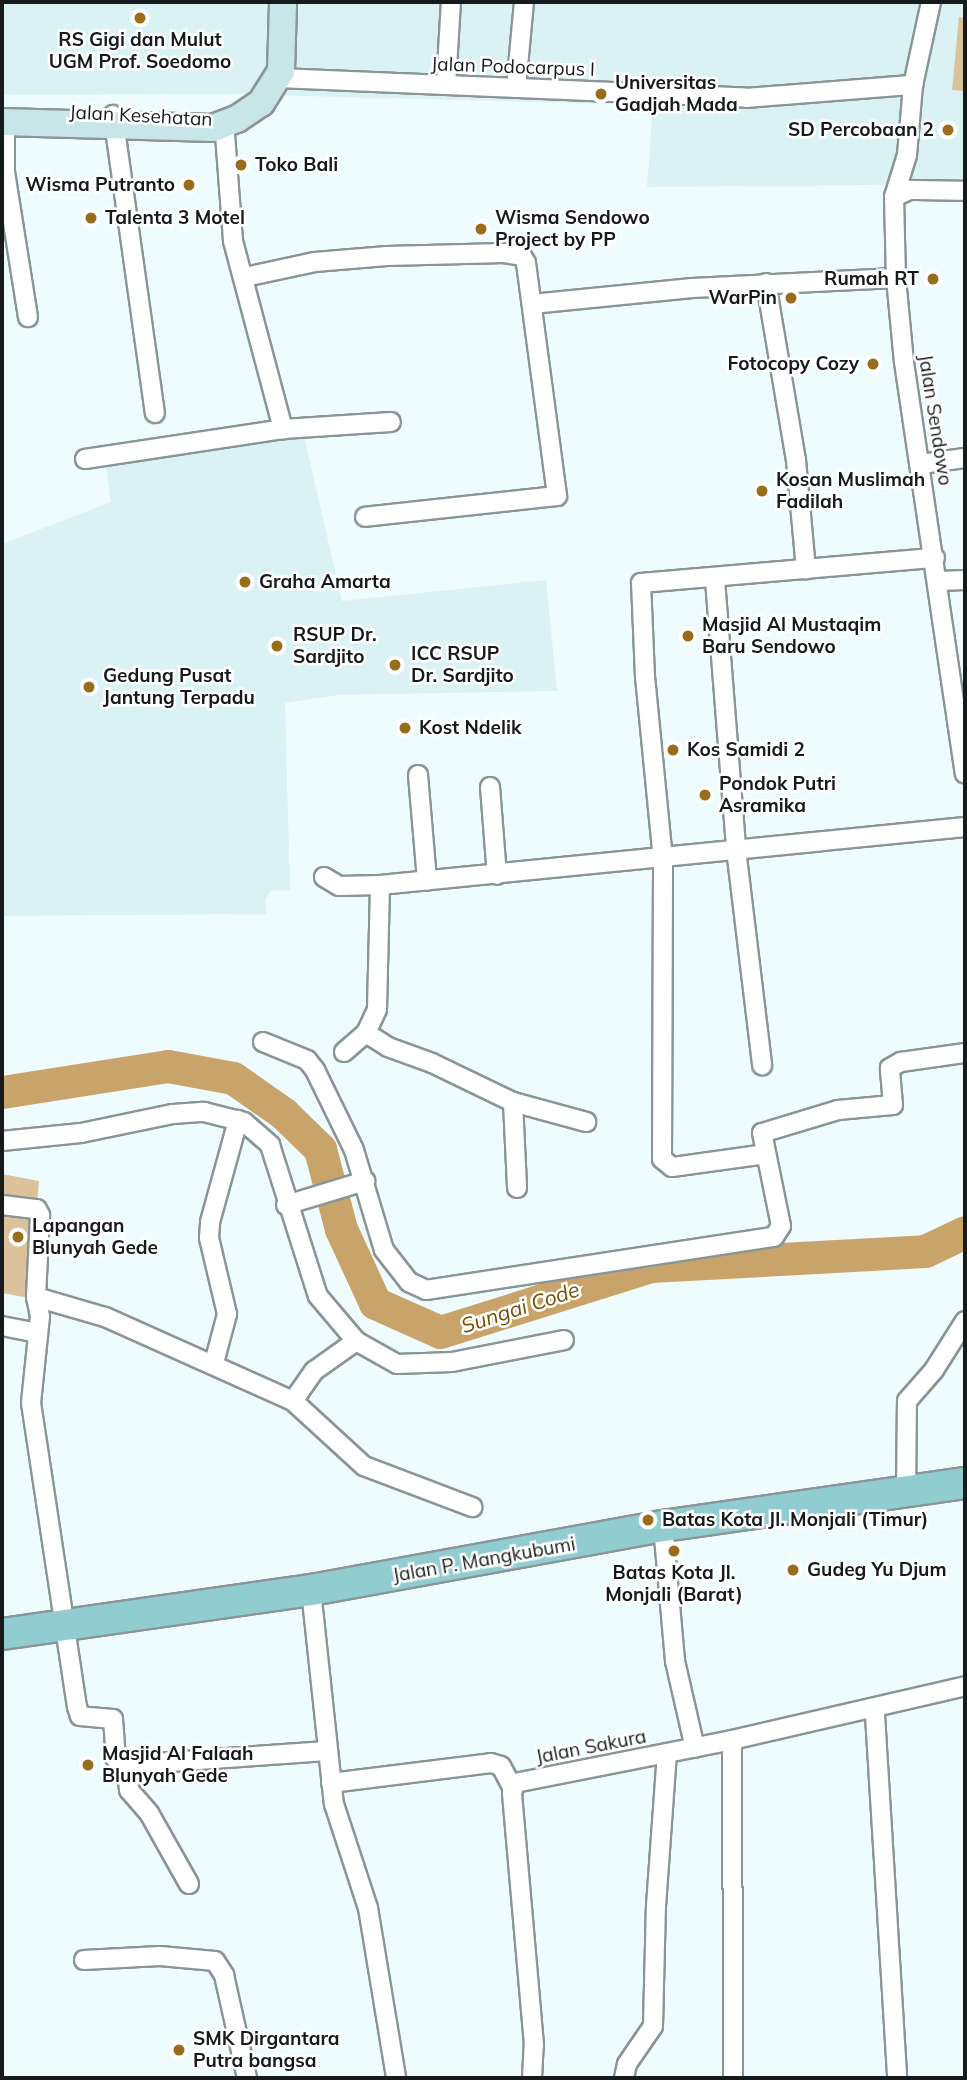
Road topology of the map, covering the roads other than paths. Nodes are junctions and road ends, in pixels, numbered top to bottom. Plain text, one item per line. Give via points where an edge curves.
1 (283, 2) edge
2 (452, 2) edge
3 (524, 2) edge
4 (931, 2) edge
5 (278, 78) junction
6 (446, 85) junction
7 (914, 85) junction
8 (516, 88) junction
9 (3, 118) edge
10 (113, 119) junction
11 (224, 121) junction
12 (907, 155) junction
13 (927, 190) junction
14 (965, 191) edge
15 (894, 197) junction
16 (245, 277) junction
17 (897, 278) junction
18 (766, 283) junction
19 (532, 304) junction
20 (29, 317) dead end
21 (155, 414) dead end
22 (391, 422) dead end
23 (283, 429) junction
24 (965, 458) edge
25 (85, 459) dead end
26 (921, 464) junction
27 (365, 517) dead end
28 (935, 558) junction
29 (806, 570) junction
30 (715, 579) junction
31 (965, 580) edge
32 (939, 581) junction
33 (965, 773) edge
34 (418, 775) dead end
35 (490, 787) dead end
36 (965, 827) edge
37 (736, 849) junction
38 (663, 860) junction
39 (497, 875) junction
40 (324, 877) dead end
41 (427, 881) junction
42 (380, 885) junction
43 (366, 1033) junction
44 (263, 1041) dead end
45 (344, 1052) dead end
46 (965, 1053) edge
47 (762, 1065) dead end
48 (513, 1102) junction
49 (238, 1120) junction
50 (586, 1122) dead end
51 (2, 1141) edge
52 (766, 1154) junction
53 (359, 1183) junction
54 (517, 1188) dead end
55 (292, 1203) junction
56 (2, 1205) edge
57 (36, 1297) junction
58 (965, 1321) edge
59 (2, 1326) edge
60 (38, 1333) junction
61 (564, 1340) dead end
62 (356, 1341) junction
63 (214, 1363) junction
64 (293, 1401) junction
65 (965, 1483) edge
66 (906, 1494) junction
67 (472, 1507) dead end
68 (663, 1526) junction
69 (312, 1590) junction
70 (67, 1627) junction
71 (2, 1634) edge
72 (965, 1686) edge
73 (875, 1715) dead end
74 (732, 1740) junction
75 (695, 1748) junction
76 (327, 1751) junction
77 (667, 1753) junction
78 (127, 1765) junction
79 (331, 1783) junction
80 (512, 1787) junction
81 (189, 1884) dead end
82 (84, 1960) dead end
83 (247, 2078) edge
84 (397, 2078) edge
85 (532, 2078) edge
86 (624, 2078) edge
87 (733, 2078) edge
88 (897, 2078) edge

1 - 5 street via 284,56
2 - 6 street
3 - 8 street
4 - 7 street, Jalan Sendowo
5 - 6 street, Jalan Podocarpus I
5 - 11 street, Jalan Kesehatan via 253,110
6 - 8 street, Jalan Podocarpus I
7 - 8 street, Jalan Podocarpus I via 746,98
7 - 12 street, Jalan Sendowo
9 - 10 street, Jalan Kesehatan
9 - 20 street via 5,172
10 - 11 street, Jalan Kesehatan via 213,128
10 - 21 street
11 - 16 street via 233,241
12 - 13 street via 912,174
12 - 15 street, Jalan Sendowo
13 - 14 street
13 - 15 street
15 - 17 street, Jalan Sendowo
16 - 19 street via 339,260 514,254 526,263
16 - 23 street
17 - 18 street
17 - 26 street, Jalan Sendowo
18 - 19 street
18 - 29 street via 796,460
19 - 27 street via 542,410 557,496
22 - 23 street
23 - 25 street
24 - 26 street
26 - 28 street, Jalan Sendowo
28 - 29 street
28 - 32 street, Jalan Sendowo
29 - 30 street
30 - 37 street
30 - 38 street via 641,583
31 - 32 street
32 - 33 street, Jalan Sendowo
34 - 41 street
35 - 39 street
36 - 37 street
37 - 38 street
37 - 47 street
38 - 39 street
38 - 52 street via 662,1159 672,1167
39 - 41 street
40 - 42 street via 339,886
41 - 42 street
42 - 43 street via 377,1009
43 - 45 street
43 - 48 street via 388,1048 432,1063
44 - 53 street via 307,1060 315,1070
46 - 52 street via 901,1062 890,1068 893,1105 838,1110 762,1133
48 - 50 street
48 - 54 street
49 - 51 street via 204,1112 173,1114 81,1133
49 - 55 street via 256,1129 270,1145
49 - 63 street via 210,1222 209,1238 227,1314
52 - 53 street via 781,1226 774,1237 449,1289 418,1288 398,1271 384,1250
53 - 55 street
55 - 62 street via 318,1296
56 - 57 street via 37,1209 40,1215
57 - 60 street
57 - 63 street via 105,1317
58 - 66 street via 934,1370 909,1395 904,1419
59 - 60 street
60 - 70 street via 31,1403
61 - 62 street via 452,1362 397,1364
62 - 64 street via 314,1371
63 - 64 street
64 - 67 street via 364,1466
65 - 66 main road, Jalan P. Mangkubumi
66 - 68 main road, Jalan P. Mangkubumi
68 - 69 main road, Jalan P. Mangkubumi
68 - 75 street via 675,1661
69 - 70 main road, Jalan P. Mangkubumi
69 - 76 street
70 - 71 main road, Jalan P. Mangkubumi
70 - 78 street via 80,1716 113,1719 116,1759
72 - 74 street, Jalan Sakura
73 - 88 street
74 - 75 street, Jalan Sakura
74 - 87 street
75 - 77 street, Jalan Sakura
76 - 78 street
76 - 79 street
77 - 80 street, Jalan Sakura
77 - 86 street via 653,2026 626,2064
78 - 81 street via 129,1790 149,1813
79 - 80 street via 491,1763 501,1766
79 - 84 street via 350,1863 368,1908
80 - 85 street via 527,1927
82 - 83 street via 160,1956 215,1961 224,1975

